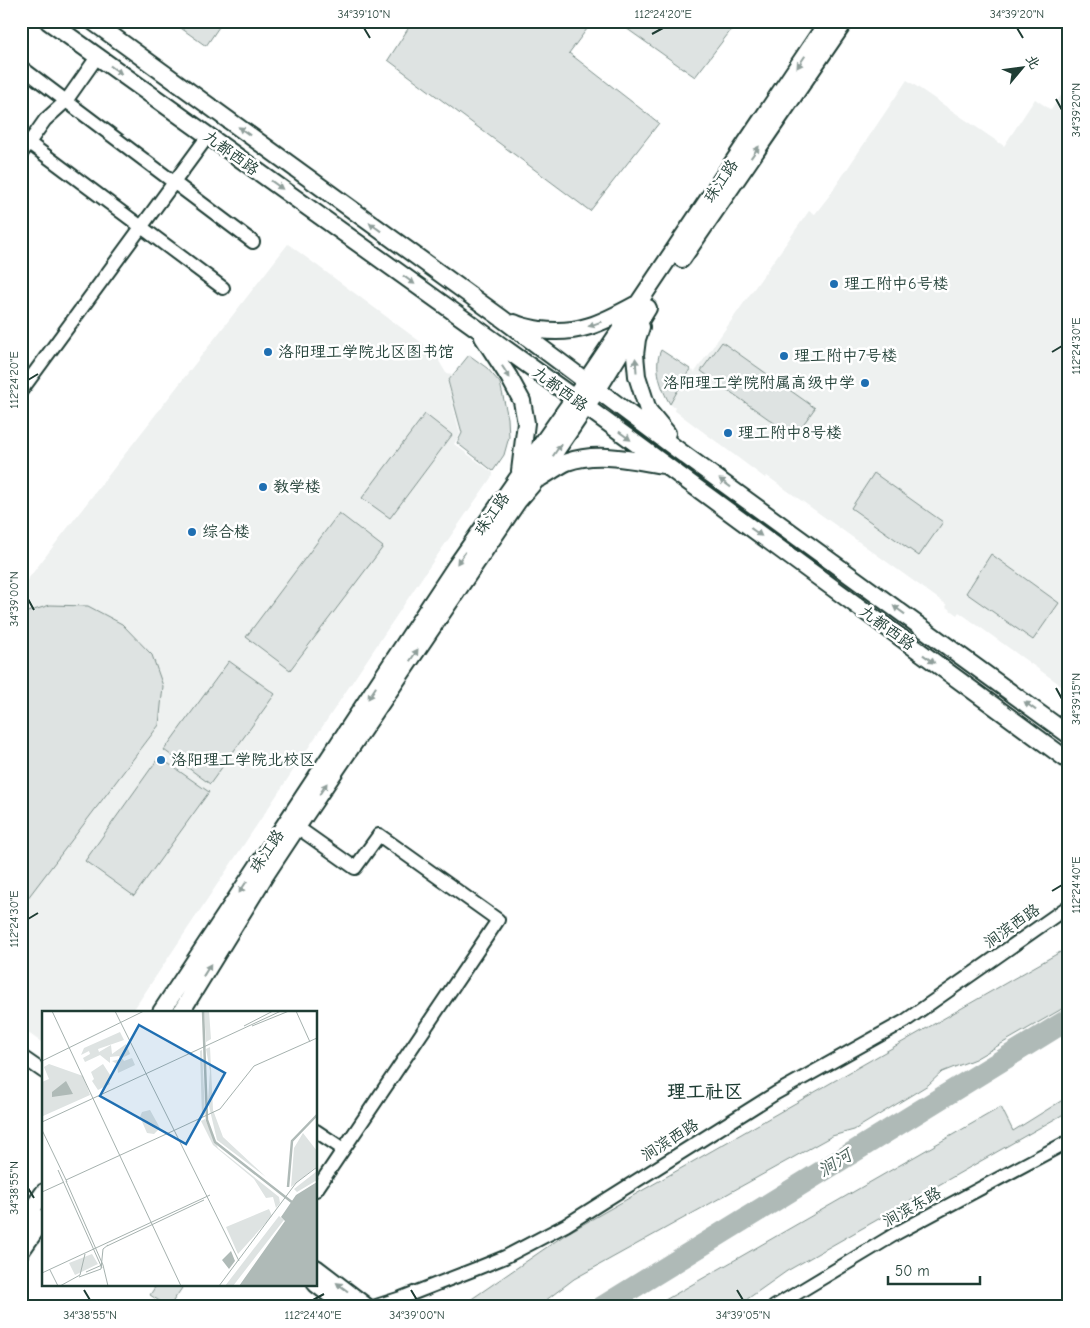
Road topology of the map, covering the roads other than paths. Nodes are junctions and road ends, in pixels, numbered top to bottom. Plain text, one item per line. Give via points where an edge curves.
1 (48, 21) edge
2 (92, 21) edge
3 (828, 21) edge
4 (845, 21) edge
5 (97, 57) junction
6 (21, 67) edge
7 (66, 101) junction
8 (208, 136) junction
9 (25, 140) edge
10 (21, 154) edge
11 (174, 183) junction
12 (142, 227) junction
13 (253, 242) dead end
14 (223, 288) dead end
15 (644, 305) junction
16 (500, 317) junction
17 (480, 331) junction
18 (592, 385) junction
19 (21, 391) edge
20 (580, 403) junction
21 (682, 453) junction
22 (665, 465) junction
23 (519, 475) junction
24 (536, 480) junction
25 (1069, 735) edge
26 (1069, 761) edge
27 (297, 827) junction
28 (1069, 906) edge
29 (162, 1011) edge
30 (182, 1011) edge
31 (21, 1056) edge
32 (42, 1071) edge
33 (318, 1132) edge
34 (1069, 1141) edge
35 (343, 1150) junction
36 (318, 1187) edge
37 (42, 1195) edge
38 (42, 1221) edge
39 (21, 1225) edge
40 (21, 1251) edge
41 (318, 1270) edge
42 (318, 1286) edge
43 (346, 1307) edge
44 (367, 1307) edge
45 (373, 1307) edge
46 (774, 1307) edge

1 - 5 main road, 九都西路
16 -> 2 main road, 九都西路
3 -> 15 main road, 珠江路
15 -> 4 main road, 珠江路
5 - 7 street
5 -> 8 main road, 九都西路
6 - 7 street
7 - 9 street
7 - 11 street
8 - 11 street
8 -> 17 main road, 九都西路
9 - 10 street
9 - 12 street
11 - 12 street
11 - 13 street
12 - 14 street
12 - 19 street
15 -> 16 main road via 585,328 556,332 522,327
15 - 18 main road, 珠江路
21 -> 15 main road via 648,410 637,376 636,355
16 - 18 main road, 九都西路
17 - 20 main road, 九都西路
17 -> 23 main road via 522,401 526,423
18 - 20 main road, 珠江路
18 - 21 main road, 九都西路
20 -> 22 main road, 九都西路
20 - 23 main road, 珠江路
24 -> 20 main road, 珠江路
25 -> 21 main road, 九都西路
22 - 24 main road via 611,457 584,458 567,462
22 -> 26 main road, 九都西路
23 -> 29 main road, 珠江路
27 -> 24 main road, 珠江路 via 512,510
30 -> 27 main road, 珠江路
27 - 35 street via 355,868 379,835 498,920
28 - 45 street, 涧滨西路 via 905,1021 776,1093 566,1225 505,1257
31 - 32 street
33 - 35 street
34 - 46 street, 涧滨东路 via 897,1233
35 - 36 street
37 - 39 main road
38 - 40 main road
44 -> 41 main road
42 - 43 main road

